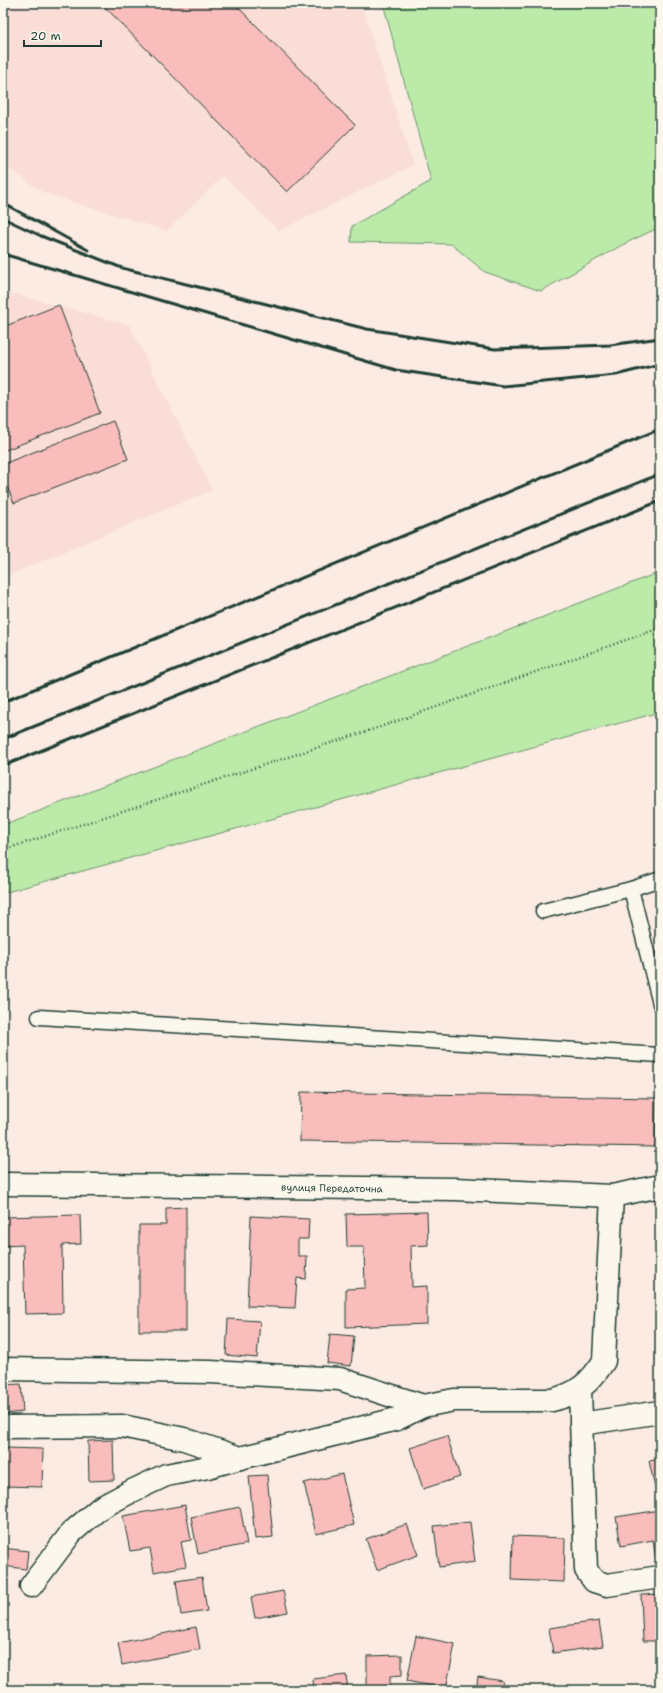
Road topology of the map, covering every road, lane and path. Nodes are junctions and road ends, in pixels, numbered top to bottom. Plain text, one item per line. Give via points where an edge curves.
1 (660, 628) edge
2 (3, 850) edge
3 (660, 879) edge
4 (631, 889) junction
5 (543, 911) dead end
6 (660, 1004) edge
7 (39, 1016) dead end
8 (660, 1055) edge
9 (3, 1184) edge
10 (660, 1186) edge
11 (612, 1196) junction
12 (3, 1369) edge
13 (580, 1389) junction
14 (423, 1406) junction
15 (660, 1412) edge
16 (581, 1424) junction
17 (3, 1427) edge
18 (240, 1458) junction
19 (660, 1576) edge
20 (31, 1586) dead end

1 - 2 path via 380,727
3 - 4 lane
4 - 5 lane
4 - 6 lane
7 - 8 lane
9 - 11 street, вулиця Передаточна via 455,1189
10 - 11 street, вулиця Передаточна
11 - 13 street via 604,1361 593,1378
12 - 14 street via 210,1372 340,1379
13 - 14 street via 552,1400 454,1400
13 - 16 street
14 - 18 street via 397,1419
15 - 16 street
16 - 19 street via 586,1570 594,1581 607,1584
17 - 18 street via 122,1426 184,1439
18 - 20 street via 166,1475 100,1508 71,1533

